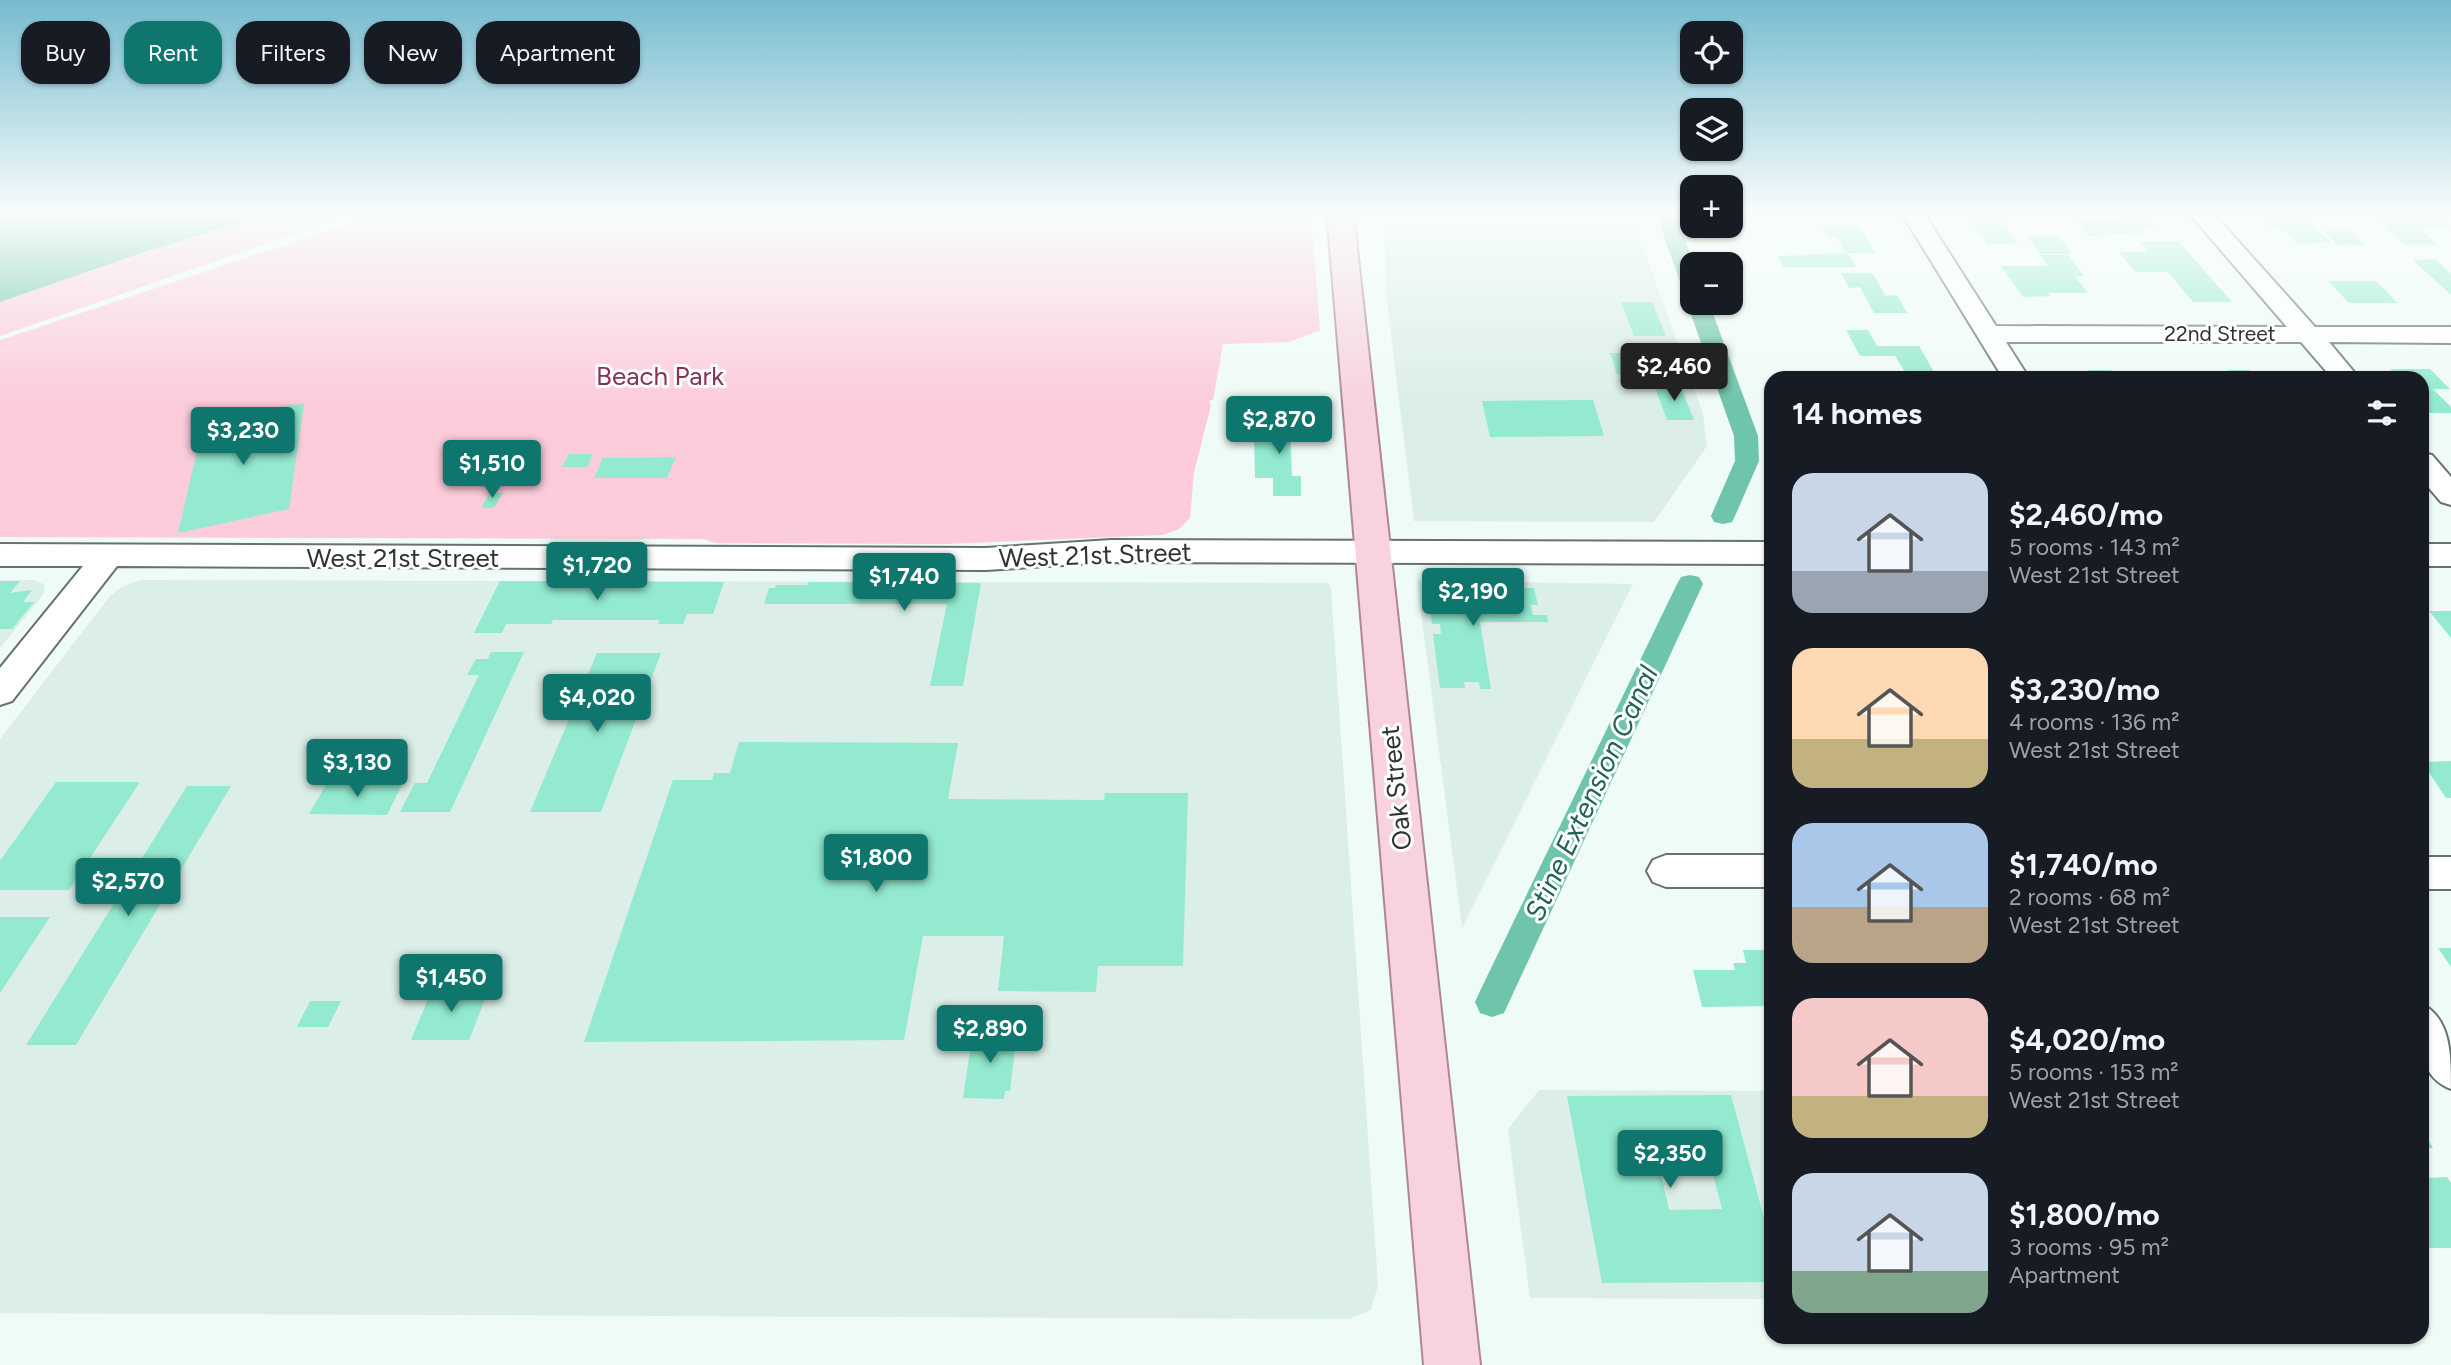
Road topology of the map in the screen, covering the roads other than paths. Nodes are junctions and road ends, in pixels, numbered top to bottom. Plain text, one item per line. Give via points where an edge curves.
1 (1346, 276) edge
2 (1952, 276) edge
3 (2256, 276) edge
4 (1988, 334) junction
5 (2307, 334) junction
6 (2451, 335) edge
7 (2012, 371) edge
8 (2340, 371) edge
9 (2429, 470) edge
10 (2451, 495) edge
11 (1373, 551) junction
12 (1764, 553) edge
13 (0, 555) edge
14 (2429, 555) edge
15 (2451, 555) edge
16 (107, 557) junction
17 (0, 692) edge
18 (1665, 871) dead end
19 (1764, 871) edge
20 (2429, 873) edge
21 (2451, 873) edge
22 (2429, 1034) edge
23 (2451, 1069) edge
24 (1452, 1365) edge

1 - 11 main road, Oak Street
2 - 4 street
3 - 5 street
4 - 5 street, 22nd Street
4 - 7 street
5 - 6 street, 22nd Street
5 - 8 street
9 - 10 street
11 - 12 street, West 21st Street
11 - 16 street, West 21st Street via 1111,551 986,559
11 - 24 main road, Oak Street
13 - 16 street, West 21st Street
14 - 15 street
16 - 17 street
18 - 19 street
20 - 21 street
22 - 23 street

